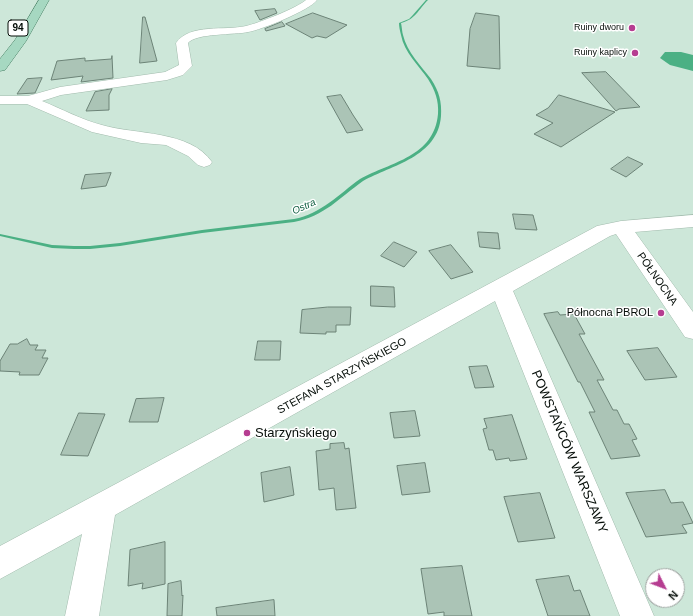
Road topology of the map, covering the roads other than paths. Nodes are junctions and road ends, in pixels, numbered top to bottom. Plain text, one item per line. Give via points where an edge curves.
1 (36, 0) edge
2 (44, 0) edge
3 (312, 0) edge
4 (0, 55) edge
5 (0, 67) edge
6 (0, 100) edge
7 (29, 100) junction
8 (204, 162) dead end
9 (693, 221) edge
10 (621, 227) junction
11 (501, 289) junction
12 (693, 330) edge
13 (102, 507) junction
14 (0, 563) edge
15 (82, 616) edge
16 (637, 616) edge

1 - 4 main road, 94
2 - 5 main road, 94 via 20,41
3 - 7 street via 296,10 248,29 199,34 186,38 182,43 186,66 167,76 60,91
6 - 7 street
7 - 8 street via 97,129 169,141 194,152
9 - 10 street, STEFANA STARZYŃSKIEGO
10 - 11 street, STEFANA STARZYŃSKIEGO via 604,231
10 - 12 street, PÓŁNOCNA
11 - 13 street, STEFANA STARZYŃSKIEGO
11 - 16 street, POWSTAŃCÓW WARSZAWY
13 - 14 street, STEFANA STARZYŃSKIEGO
13 - 15 street

